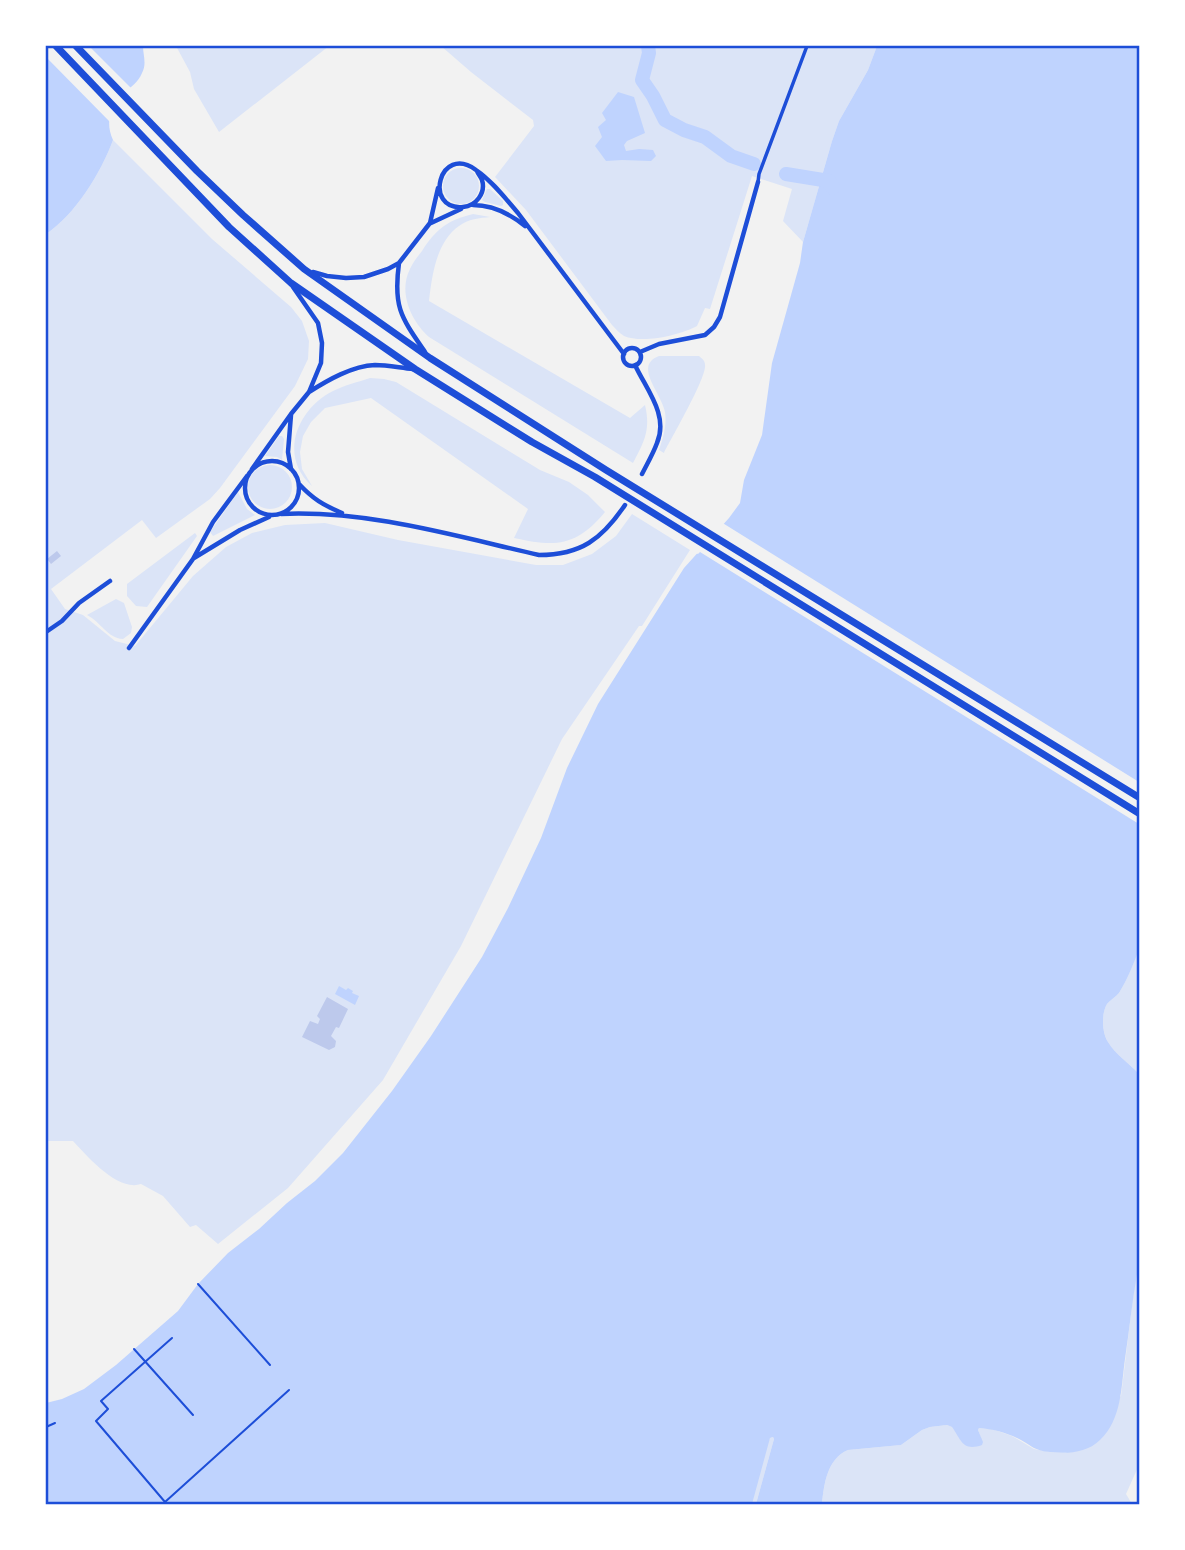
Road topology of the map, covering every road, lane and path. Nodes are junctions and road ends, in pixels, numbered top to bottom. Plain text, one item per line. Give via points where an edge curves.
1 (56, 46) edge
2 (76, 46) edge
3 (807, 46) edge
4 (477, 171) junction
5 (758, 182) joint
6 (439, 184) junction
7 (472, 205) junction
8 (465, 208) junction
9 (430, 223) junction
10 (532, 233) junction
11 (400, 263) junction
12 (304, 269) junction
13 (291, 283) junction
14 (640, 352) junction
15 (624, 354) junction
16 (429, 358) junction
17 (635, 365) junction
18 (415, 369) junction
19 (309, 392) junction
20 (291, 414) junction
21 (252, 469) junction
22 (291, 469) junction
23 (642, 474) dead end
24 (247, 475) junction
25 (299, 485) junction
26 (625, 505) dead end
27 (281, 514) junction
28 (346, 515) junction
29 (271, 516) junction
30 (193, 559) junction
31 (110, 581) dead end
32 (46, 632) edge
33 (129, 648) dead end
34 (1139, 798) edge
35 (1139, 814) edge
36 (198, 1284) dead end
37 (172, 1338) dead end
38 (134, 1349) dead end
39 (146, 1361) junction
40 (270, 1365) dead end
41 (289, 1390) dead end
42 (193, 1415) dead end
43 (46, 1420) edge
44 (55, 1423) dead end
45 (47, 1426) edge

1 - 13 main road via 229,227
2 - 12 main road via 197,171
3 - 5 street
4 - 6 street via 456,164 441,176
4 - 7 street via 482,190
4 - 10 street
5 - 14 street via 714,327 705,335
6 - 8 street via 443,199
6 - 9 street
7 - 8 street
7 - 10 street via 502,210
8 - 9 street
9 - 11 street
10 - 15 street
11 - 12 street via 364,277 327,276
11 - 16 street via 400,310
12 - 16 main road
13 - 18 main road
13 - 19 street via 318,323 322,344 321,363
14 - 15 street via 631,348
14 - 17 street
15 - 17 street via 626,363
16 - 34 main road
17 - 23 street via 653,397 660,426 659,441
18 - 19 street via 363,367
18 - 35 main road
19 - 20 street
20 - 21 street
20 - 22 street
21 - 22 street via 276,461
21 - 24 street
22 - 25 street
24 - 29 street via 248,501
24 - 30 street
25 - 27 street via 295,502
25 - 28 street via 323,505
26 - 28 street via 601,535 569,553 555,555
27 - 28 street
27 - 29 street
29 - 30 street
30 - 33 street
31 - 32 street
36 - 40 path
37 - 39 path
38 - 39 path
39 - 41 path via 102,1401 108,1409 96,1421 165,1502
39 - 42 path
43 - 45 path
44 - 45 path

